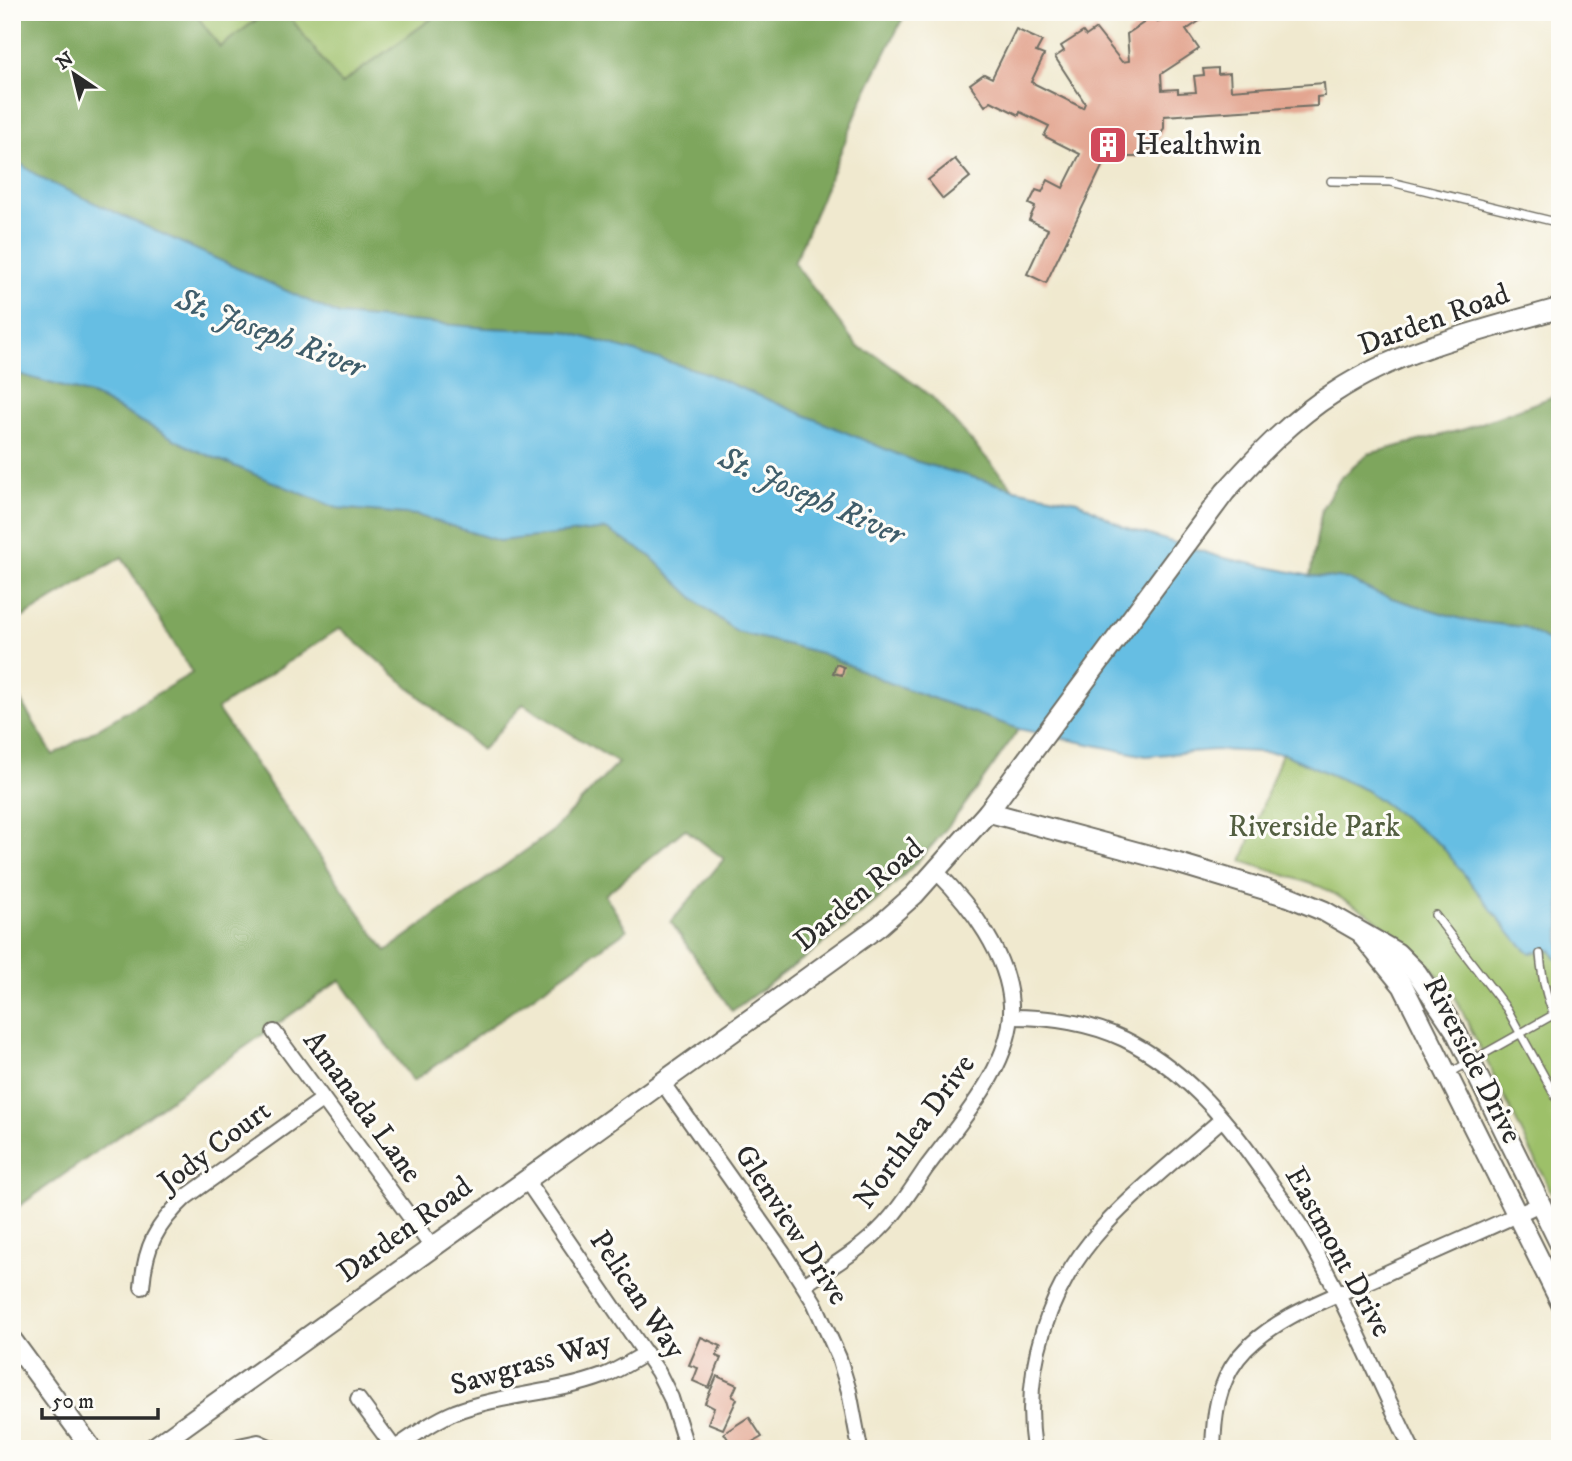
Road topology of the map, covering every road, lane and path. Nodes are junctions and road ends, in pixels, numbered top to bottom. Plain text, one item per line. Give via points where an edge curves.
1 (1331, 181) dead end
2 (1560, 223) edge
3 (1560, 308) edge
4 (988, 812) junction
5 (937, 872) junction
6 (1435, 915) dead end
7 (1356, 929) junction
8 (1540, 954) dead end
9 (1553, 1015) junction
10 (1011, 1017) junction
11 (1560, 1026) edge
12 (274, 1032) dead end
13 (1520, 1034) junction
14 (1472, 1061) junction
15 (1448, 1074) junction
16 (662, 1082) junction
17 (323, 1099) junction
18 (1560, 1105) edge
19 (1222, 1119) junction
20 (526, 1180) junction
21 (1540, 1204) junction
22 (1517, 1215) junction
23 (1560, 1244) edge
24 (432, 1247) junction
25 (804, 1285) junction
26 (142, 1287) dead end
27 (1338, 1295) junction
28 (1560, 1301) edge
29 (12, 1340) edge
30 (646, 1353) junction
31 (358, 1398) dead end
32 (239, 1446) dead end
33 (93, 1449) edge
34 (152, 1449) edge
35 (274, 1449) edge
36 (395, 1449) edge
37 (687, 1449) edge
38 (860, 1449) edge
39 (1034, 1449) edge
40 (1213, 1449) edge
41 (1412, 1449) edge

1 - 2 lane via 1391,182
3 - 4 street, Darden Road via 1445,342 1361,376 1297,419 1225,492
4 - 5 street, Darden Road
4 - 7 street, Riverside Drive via 1290,897
5 - 10 street, Northlea Drive via 992,946 1006,980
5 - 16 street, Darden Road via 879,926
6 - 13 lane via 1507,1009
7 - 14 street, Riverside Drive via 1397,953 1417,973
7 - 15 street, Riverside Drive via 1403,986
8 - 9 lane
9 - 11 lane
9 - 13 lane
10 - 19 street, Eastmont Drive via 1062,1020 1125,1040 1181,1076
10 - 25 street, Northlea Drive via 988,1082 907,1198 859,1248
12 - 17 street, Amanada Lane
13 - 14 lane
13 - 18 lane
14 - 15 lane
14 - 21 street, Riverside Drive
15 - 22 street, Riverside Drive
16 - 20 street, Darden Road
16 - 25 street, Glenview Drive
17 - 24 street, Amanada Lane
17 - 26 street, Jody Court via 167,1214 149,1244
19 - 27 street, Eastmont Drive via 1286,1204
19 - 39 street via 1103,1228 1063,1281 1036,1358 1031,1404
20 - 24 street, Darden Road
20 - 30 street, Pelican Way
21 - 22 street
21 - 23 street, Riverside Drive
22 - 27 street
22 - 28 street, Riverside Drive
24 - 34 street, Darden Road
25 - 38 street, Glenview Drive via 839,1358
27 - 40 street via 1264,1333 1237,1360 1217,1401
27 - 41 street, Eastmont Drive
29 - 33 street
30 - 36 street, Sawgrass Way via 604,1376 454,1413
30 - 37 street, Pelican Way via 671,1398
31 - 36 street, Sawgrass Way
32 - 35 street via 258,1442

